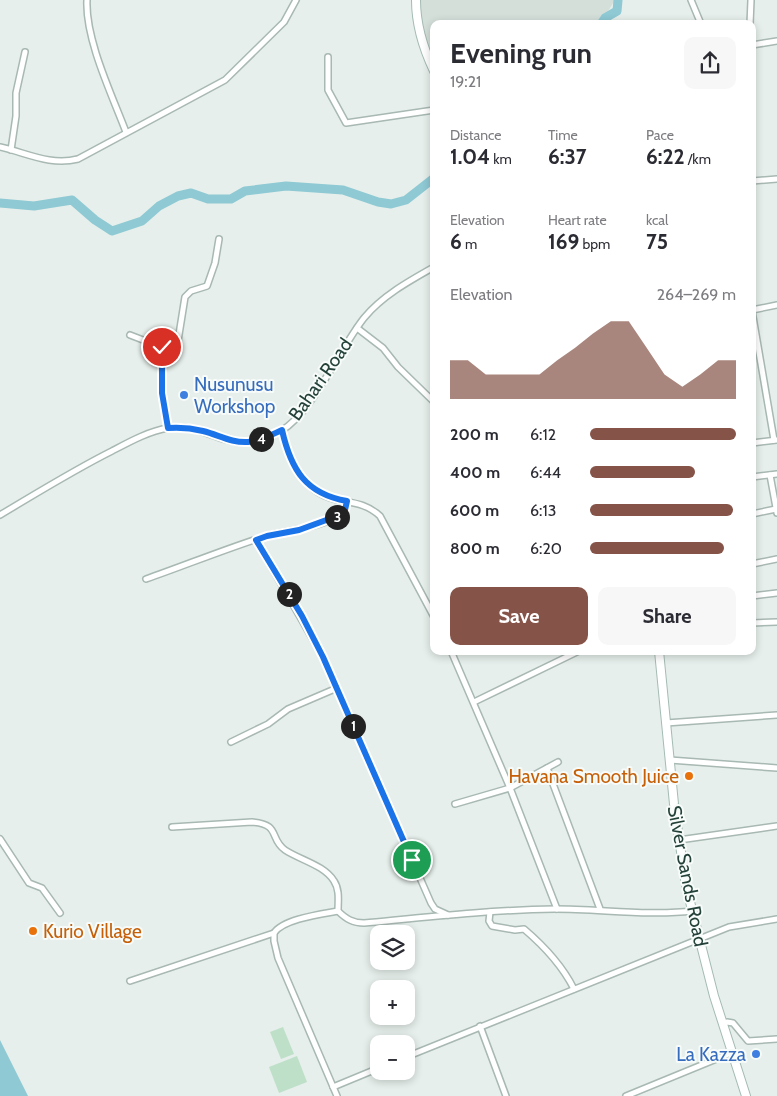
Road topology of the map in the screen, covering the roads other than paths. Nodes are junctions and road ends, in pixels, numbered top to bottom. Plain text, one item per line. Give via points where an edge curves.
1 (87, 0) edge
2 (296, 0) edge
3 (416, 0) edge
4 (692, 0) edge
5 (751, 0) edge
6 (699, 20) edge
7 (750, 20) edge
8 (777, 41) edge
9 (756, 44) edge
10 (25, 52) dead end
11 (328, 57) dead end
12 (430, 63) edge
13 (430, 111) edge
14 (126, 132) junction
15 (0, 147) edge
16 (11, 150) junction
17 (777, 179) edge
18 (756, 181) edge
19 (219, 240) dead end
20 (430, 270) edge
21 (777, 305) edge
22 (756, 310) edge
23 (357, 328) junction
24 (756, 332) edge
25 (130, 334) dead end
26 (162, 347) junction
27 (430, 398) edge
28 (168, 428) junction
29 (282, 430) junction
30 (776, 440) edge
31 (756, 442) edge
32 (777, 474) edge
33 (770, 475) junction
34 (756, 477) edge
35 (347, 501) junction
36 (776, 508) edge
37 (756, 513) edge
38 (777, 513) edge
39 (0, 515) edge
40 (256, 540) junction
41 (777, 559) edge
42 (756, 563) edge
43 (146, 580) dead end
44 (777, 593) edge
45 (756, 596) edge
46 (430, 610) edge
47 (777, 622) edge
48 (756, 624) edge
49 (453, 655) edge
50 (571, 655) edge
51 (659, 655) edge
52 (337, 688) junction
53 (474, 702) junction
54 (777, 715) edge
55 (666, 723) junction
56 (231, 742) dead end
57 (670, 760) junction
58 (558, 762) dead end
59 (547, 768) junction
60 (777, 768) edge
61 (510, 788) junction
62 (455, 804) dead end
63 (777, 826) edge
64 (172, 828) dead end
65 (0, 839) edge
66 (678, 840) junction
67 (557, 909) junction
68 (600, 910) junction
69 (693, 910) junction
70 (338, 911) junction
71 (490, 912) junction
72 (60, 913) dead end
73 (449, 916) junction
74 (777, 919) edge
75 (274, 933) junction
76 (700, 939) junction
77 (130, 981) dead end
78 (574, 989) junction
79 (723, 1024) junction
80 (480, 1026) junction
81 (777, 1038) edge
82 (415, 1053) edge
83 (731, 1054) junction
84 (370, 1072) edge
85 (333, 1086) junction
86 (632, 1095) edge
87 (337, 1096) edge
88 (506, 1096) edge
89 (626, 1096) edge
90 (746, 1096) edge

1 - 14 street via 98,59
2 - 14 street via 284,22 225,80
3 - 12 street via 423,48
4 - 6 street
5 - 7 street
8 - 9 street
10 - 16 street via 16,93
11 - 13 street via 328,90 346,123
14 - 16 street via 78,159 64,162 48,162
15 - 16 street
17 - 18 street
19 - 26 street via 207,286 191,291 185,297 179,344 172,350
20 - 23 street, Bahari Road via 376,304
21 - 22 street
23 - 27 street via 383,348
23 - 29 street, Bahari Road via 305,408
24 - 30 street
25 - 26 street
26 - 28 street via 162,393
28 - 29 street, Bahari Road via 188,427 224,439 250,442
28 - 39 street, Bahari Road via 137,438 97,458
29 - 35 street via 287,449 304,480 316,491
30 - 31 street
32 - 33 street
33 - 34 street
33 - 36 street
35 - 40 street via 340,515 299,530
35 - 46 street via 371,508 380,516
36 - 37 street
36 - 38 street
40 - 43 street
40 - 52 street via 302,616
41 - 42 street
44 - 45 street
47 - 48 street
49 - 53 street
50 - 53 street
51 - 55 street, Silver Sands Road
52 - 56 street via 288,709 268,724
52 - 73 street via 430,903
53 - 61 street
54 - 55 street
55 - 57 street, Silver Sands Road
57 - 60 street
57 - 66 street, Silver Sands Road
58 - 59 street
59 - 61 street
59 - 68 street
61 - 62 street
61 - 67 street
63 - 66 street
64 - 70 street via 252,822 265,824 275,832 285,850 332,878 338,890
65 - 72 street via 27,880 42,888
66 - 69 street, Silver Sands Road
67 - 68 street
67 - 71 street
68 - 69 street via 670,913
69 - 76 street, Silver Sands Road
70 - 73 street via 354,923
70 - 75 street via 310,916 280,927
71 - 73 street
71 - 78 street via 492,926 524,929 536,938 552,955
74 - 76 street via 729,927
75 - 77 street
75 - 85 street via 278,958
76 - 78 street
76 - 79 street, Silver Sands Road
78 - 80 street
79 - 81 street via 733,1023 748,1041
79 - 83 street, Silver Sands Road
80 - 82 street
80 - 88 street
83 - 86 street
83 - 90 street, Silver Sands Road
84 - 85 street
85 - 87 street
86 - 89 street

